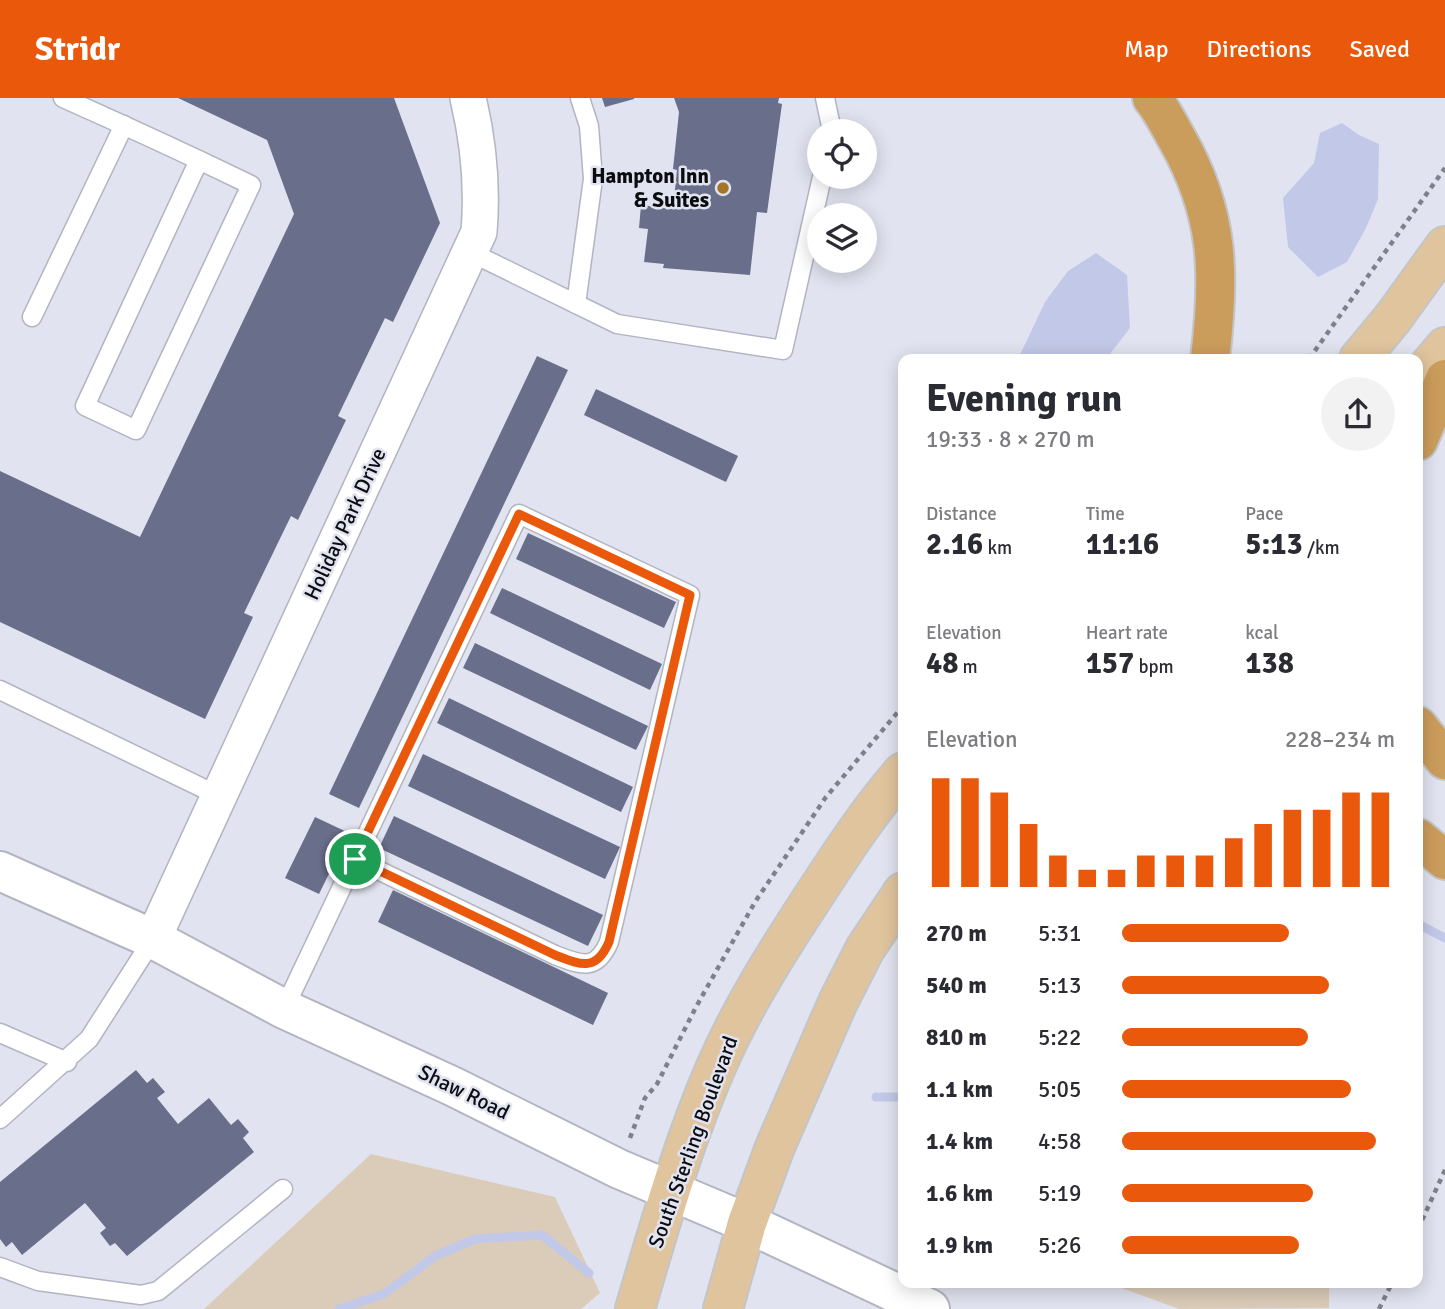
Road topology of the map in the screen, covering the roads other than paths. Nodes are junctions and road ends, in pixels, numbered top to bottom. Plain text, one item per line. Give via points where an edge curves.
1 (63, 98) edge
2 (468, 98) edge
3 (580, 98) edge
4 (825, 98) edge
5 (1152, 98) edge
6 (829, 119) edge
7 (124, 125) junction
8 (198, 160) junction
9 (818, 189) edge
10 (1445, 246) edge
11 (470, 253) junction
12 (576, 304) junction
13 (32, 317) dead end
14 (1445, 347) edge
15 (1211, 354) edge
16 (1363, 354) edge
17 (1423, 373) edge
18 (1445, 379) edge
19 (1423, 430) edge
20 (0, 690) edge
21 (1423, 732) edge
22 (1445, 760) edge
23 (898, 779) edge
24 (219, 796) junction
25 (1423, 842) edge
26 (355, 859) junction
27 (1445, 860) edge
28 (0, 871) edge
29 (898, 900) edge
30 (153, 939) junction
31 (284, 1009) junction
32 (0, 1033) edge
33 (66, 1062) junction
34 (0, 1119) edge
35 (283, 1189) dead end
36 (672, 1191) junction
37 (747, 1223) junction
38 (0, 1267) edge
39 (635, 1309) edge
40 (723, 1309) edge
41 (930, 1309) edge

1 - 7 lane
2 - 11 street, Holiday Park Drive via 478,139 482,187 480,232
3 - 12 lane via 589,126 593,179
4 - 6 lane
5 - 15 highway via 1196,171 1212,228 1217,291
7 - 8 lane
7 - 13 lane
8 - 8 lane via 251,185 136,430 85,406
9 - 12 lane via 783,349 617,324
10 - 16 main road
11 - 12 lane
11 - 24 street, Holiday Park Drive
14 - 17 main road
18 - 19 highway
20 - 24 lane
21 - 22 highway
23 - 36 main road, South Sterling Boulevard via 849,843 741,1014 715,1069
24 - 30 street, Holiday Park Drive
25 - 27 highway
26 - 26 lane via 519,514 690,595 609,942 595,962 583,964 555,955
26 - 31 lane
28 - 30 main road, Shaw Road
29 - 37 main road via 838,1002
30 - 31 main road, Shaw Road
30 - 33 lane via 89,1039
31 - 36 main road, Shaw Road
32 - 33 lane
33 - 34 lane
35 - 38 lane via 158,1291 141,1295 38,1281
36 - 37 main road, Shaw Road
36 - 39 main road, South Sterling Boulevard
37 - 40 main road
37 - 41 main road, Shaw Road

